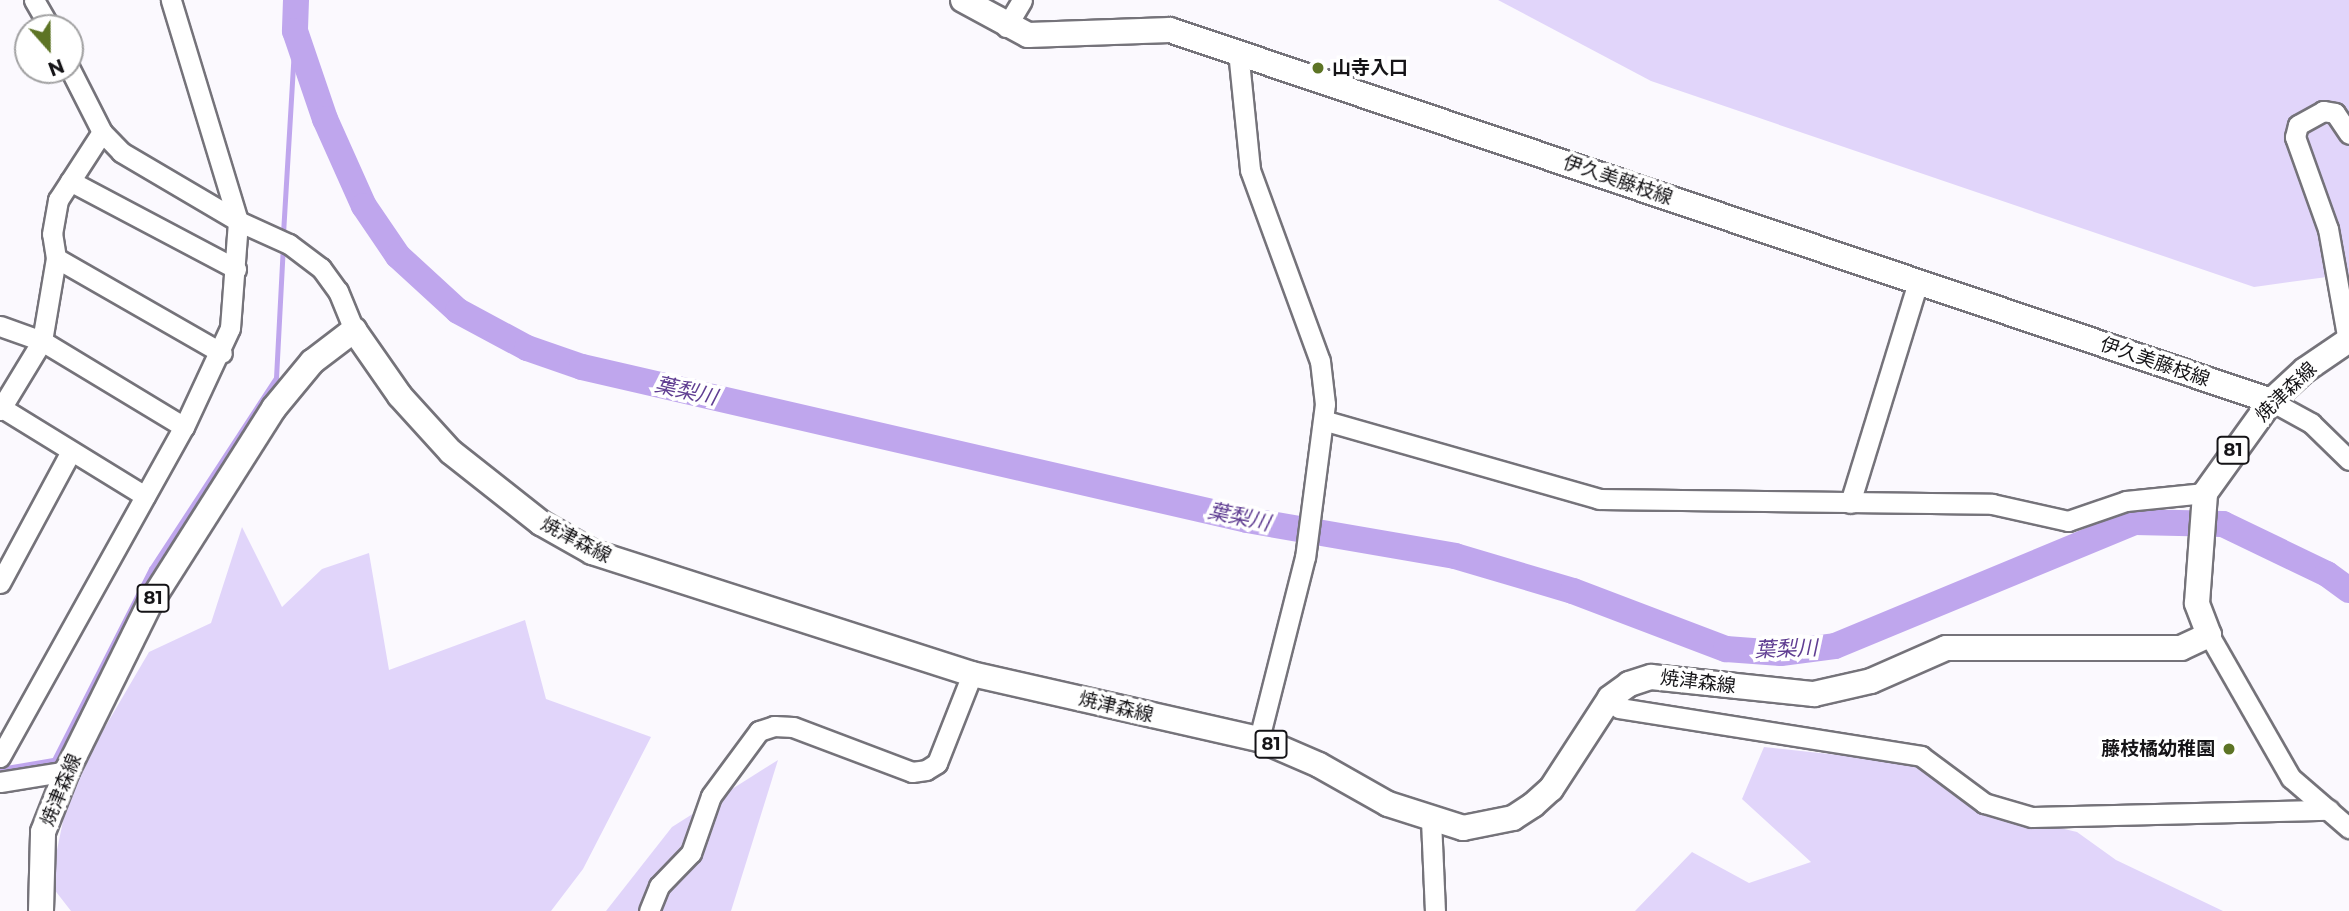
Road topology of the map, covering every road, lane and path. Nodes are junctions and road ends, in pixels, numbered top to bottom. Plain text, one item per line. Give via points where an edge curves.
1 (171, 0) edge
2 (963, 0) edge
3 (1022, 0) edge
4 (1006, 27) junction
5 (1238, 51) junction
6 (78, 84) edge
7 (102, 132) junction
8 (2349, 134) edge
9 (70, 181) junction
10 (239, 221) junction
11 (55, 258) junction
12 (236, 269) junction
13 (1918, 282) junction
14 (0, 326) edge
15 (354, 330) junction
16 (2348, 340) edge
17 (42, 341) junction
18 (222, 354) junction
19 (2271, 401) junction
20 (1, 409) edge
21 (1326, 421) junction
22 (184, 427) junction
23 (70, 453) junction
24 (2349, 460) edge
25 (145, 496) junction
26 (2204, 498) junction
27 (1850, 503) junction
28 (0, 583) edge
29 (2209, 635) junction
30 (972, 674) junction
31 (1610, 698) junction
32 (1259, 739) junction
33 (0, 757) edge
34 (67, 771) junction
35 (0, 782) edge
36 (2329, 810) junction
37 (1431, 820) junction
38 (2349, 828) edge
39 (41, 911) edge
40 (649, 911) edge
41 (1435, 911) edge

1 - 10 street
2 - 4 main road, 伊久美藤枝線
3 - 4 street
4 - 5 main road, 伊久美藤枝線 via 1028,35 1055,36 1170,30
5 - 13 main road, 伊久美藤枝線
5 - 21 street via 1250,170 1320,361
6 - 7 street
7 - 9 street
7 - 10 street via 136,162
8 - 16 street via 2335,113 2323,111 2298,125 2295,136 2328,229
9 - 11 street via 58,200 52,234
9 - 12 street
10 - 12 street
10 - 15 street via 282,240 320,268 338,291
11 - 17 street
11 - 18 street
12 - 18 street via 236,298
13 - 19 main road, 伊久美藤枝線
13 - 27 street
14 - 17 street
15 - 30 main road, 焼津森線 / 81 via 400,396 451,452 531,516 592,552 654,576
15 - 34 main road, 焼津森線 / 81 via 313,362 274,408 194,527 149,605
16 - 19 main road, 焼津森線 / 81
17 - 20 street
17 - 22 street
18 - 22 street
19 - 24 street via 2311,423
19 - 26 main road, 焼津森線 / 81
20 - 23 street
21 - 27 street via 1599,499
21 - 32 street via 1305,557
22 - 25 street
23 - 25 street
23 - 28 street
25 - 33 street
26 - 27 street via 2126,501 2068,522 1992,504
26 - 29 main road, 焼津森線 / 81 via 2197,603
29 - 31 main road, 焼津森線 / 81 via 2182,648 1946,648 1871,681 1814,694 1651,677 1629,684
29 - 36 street via 2291,778
30 - 32 main road, 焼津森線 / 81
30 - 40 street via 937,763 926,770 912,772 793,727 759,731 711,796 691,853 659,886
31 - 36 street via 1619,708 1921,756 1984,803 2032,817
31 - 37 main road, 焼津森線 / 81 via 1551,789 1533,805 1513,818 1484,827 1463,828
32 - 37 main road, 焼津森線 / 81 via 1319,765 1388,804
34 - 35 street
34 - 39 main road, 焼津森線 / 81 via 43,832
36 - 38 street
37 - 41 street

